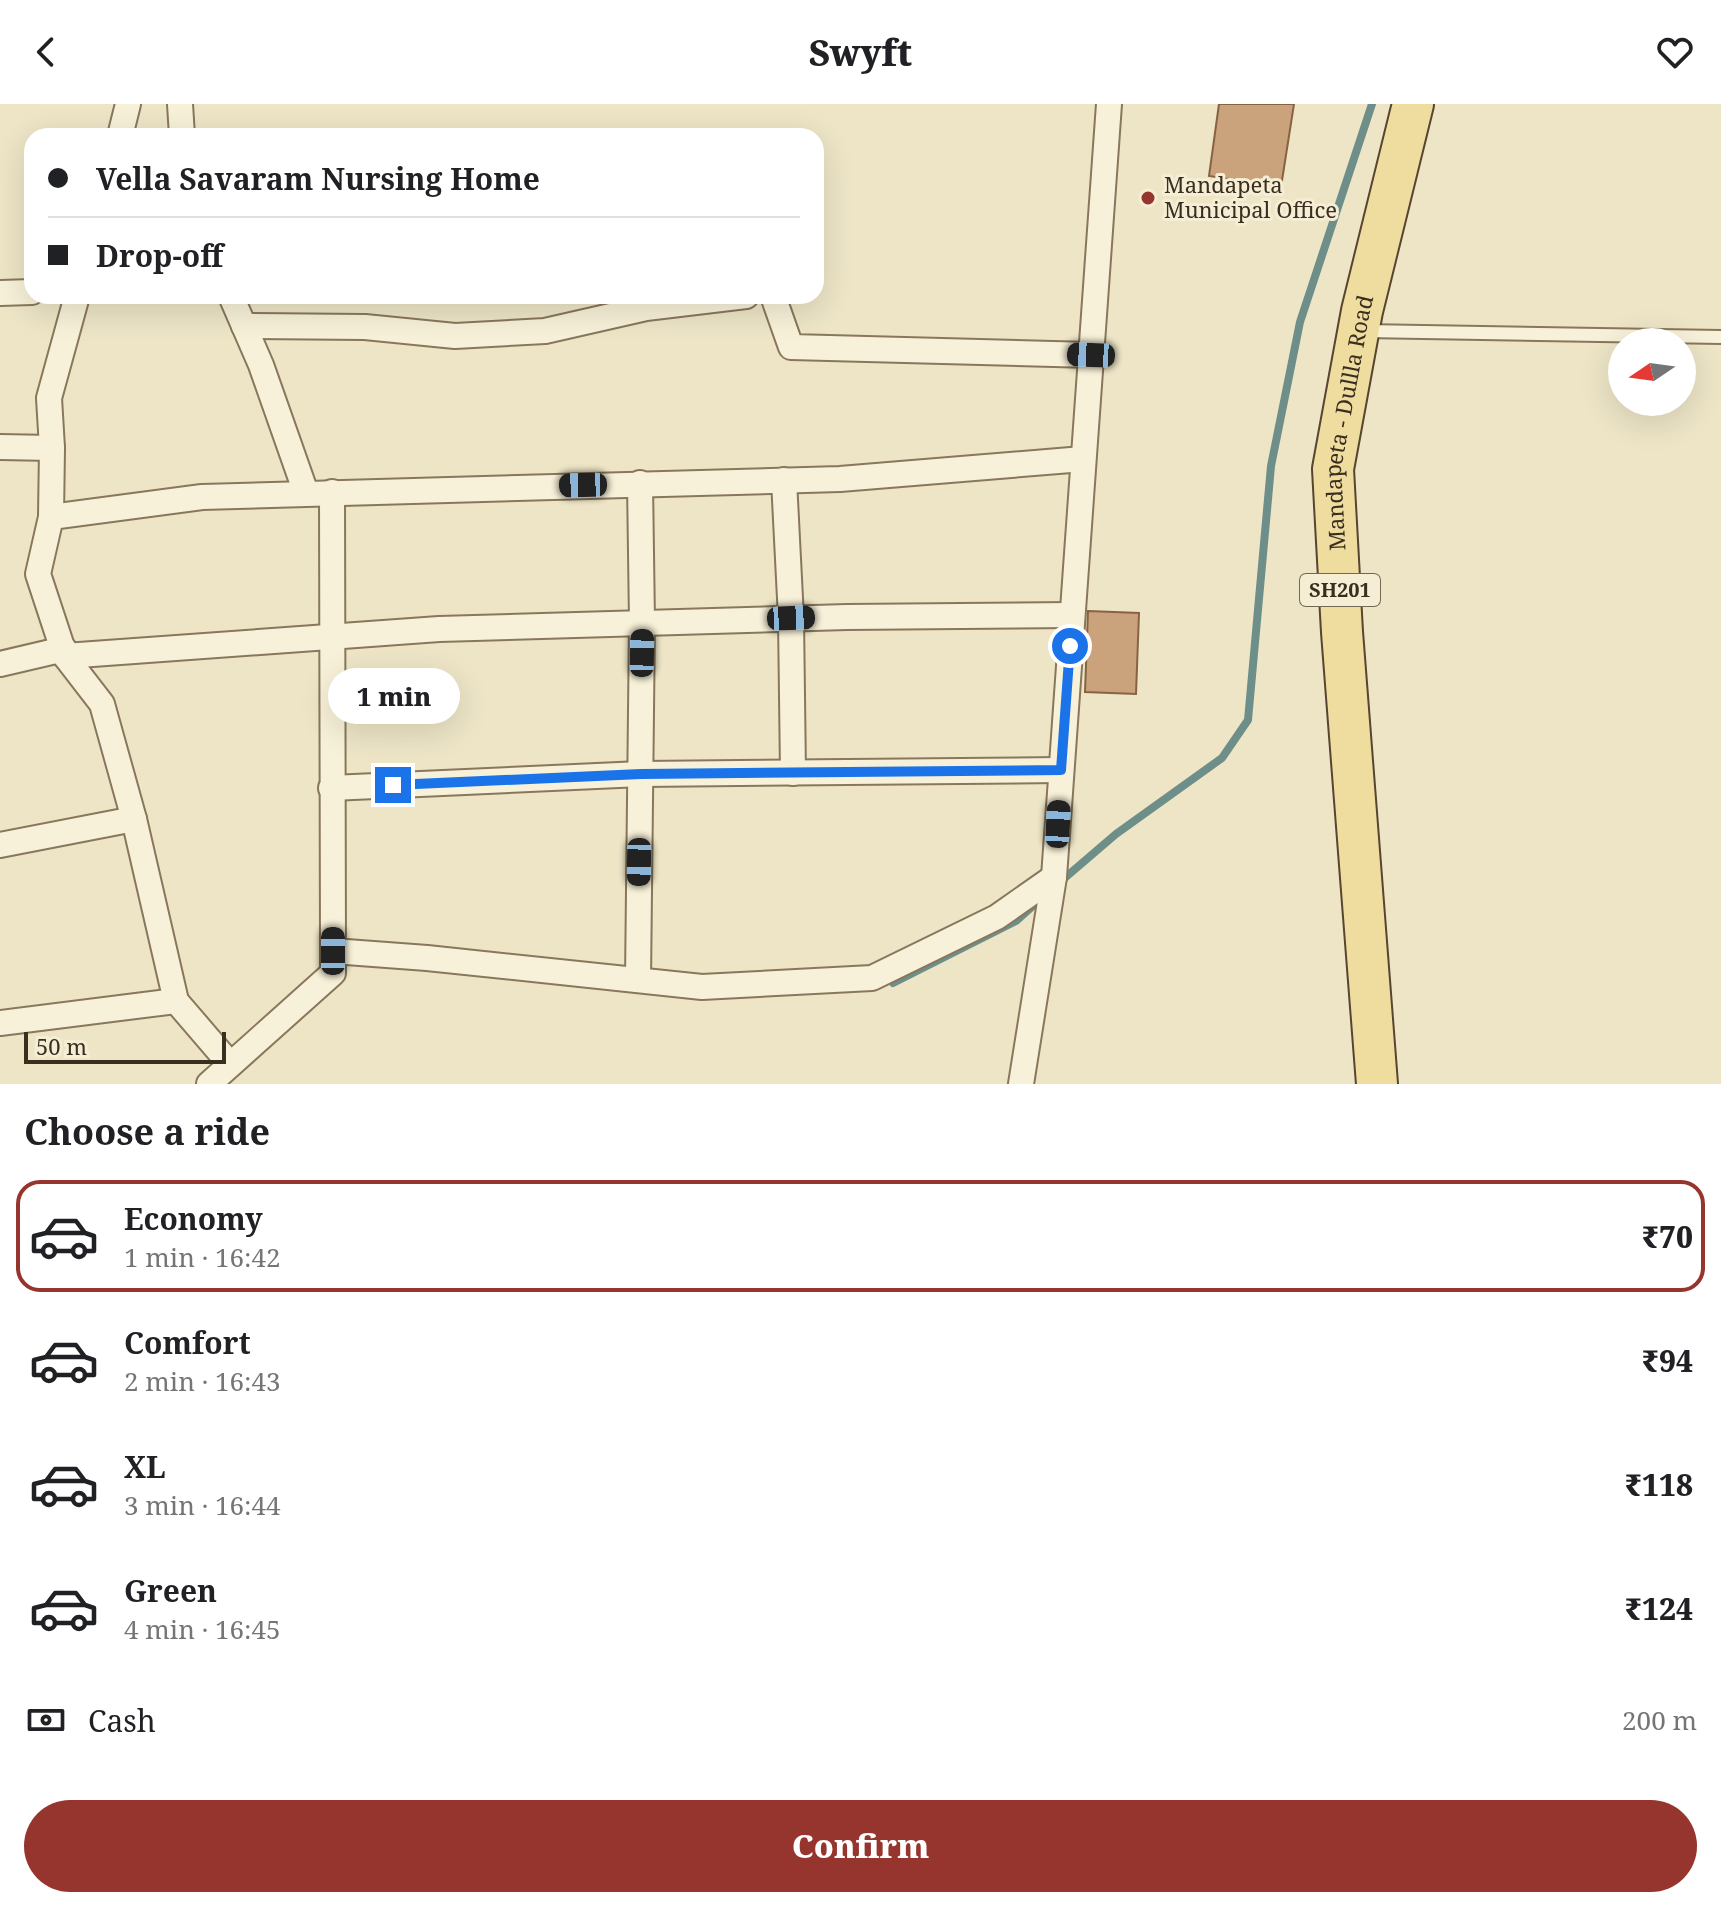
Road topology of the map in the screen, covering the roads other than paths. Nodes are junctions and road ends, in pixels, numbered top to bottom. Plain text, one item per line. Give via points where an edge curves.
1 (128, 104) edge
2 (180, 104) edge
3 (1109, 104) edge
4 (1413, 104) edge
5 (122, 128) edge
6 (182, 128) edge
7 (24, 292) edge
8 (0, 293) edge
9 (75, 304) edge
10 (234, 304) edge
11 (679, 304) edge
12 (776, 304) edge
13 (244, 326) junction
14 (1358, 331) junction
15 (1721, 337) edge
16 (1091, 355) junction
17 (0, 447) edge
18 (52, 448) junction
19 (1083, 459) junction
20 (784, 480) junction
21 (640, 483) junction
22 (332, 492) junction
23 (306, 493) junction
24 (51, 517) junction
25 (1072, 615) junction
26 (791, 618) junction
27 (642, 622) junction
28 (330, 636) junction
29 (65, 652) junction
30 (0, 664) edge
31 (1061, 770) junction
32 (793, 773) junction
33 (641, 774) junction
34 (331, 788) junction
35 (134, 819) junction
36 (0, 845) edge
37 (1054, 878) junction
38 (333, 951) junction
39 (638, 980) junction
40 (176, 1001) junction
41 (0, 1023) edge
42 (230, 1064) junction
43 (209, 1084) edge
44 (1021, 1084) edge
45 (1377, 1084) edge

1 - 5 street
2 - 6 street
3 - 16 street
4 - 14 main road, Mandapeta - Dullla Road / SH201
7 - 8 street
9 - 18 street via 49,398
10 - 13 street
11 - 13 street via 545,331 455,336 365,327
12 - 16 street via 791,347
13 - 23 street
14 - 15 lane
14 - 45 main road, Mandapeta - Dullla Road / SH201 via 1333,469
16 - 19 street
17 - 18 street
18 - 24 street
19 - 20 street
19 - 25 street
20 - 21 street
20 - 26 street
21 - 22 street
21 - 27 street
22 - 23 street
22 - 28 street
23 - 24 street via 202,497
24 - 29 street via 38,574
25 - 26 street
25 - 31 street
26 - 27 street
26 - 32 street
27 - 28 street
27 - 33 street
28 - 29 street
28 - 34 street
29 - 30 street
29 - 35 street via 102,704
31 - 32 street
31 - 37 street
32 - 33 street
33 - 34 street
33 - 39 street
34 - 38 street
35 - 36 street
35 - 40 street
37 - 39 street via 997,917 872,978 702,987
37 - 44 street
38 - 39 street
38 - 42 street via 333,973
40 - 41 street
40 - 42 street
42 - 43 street

